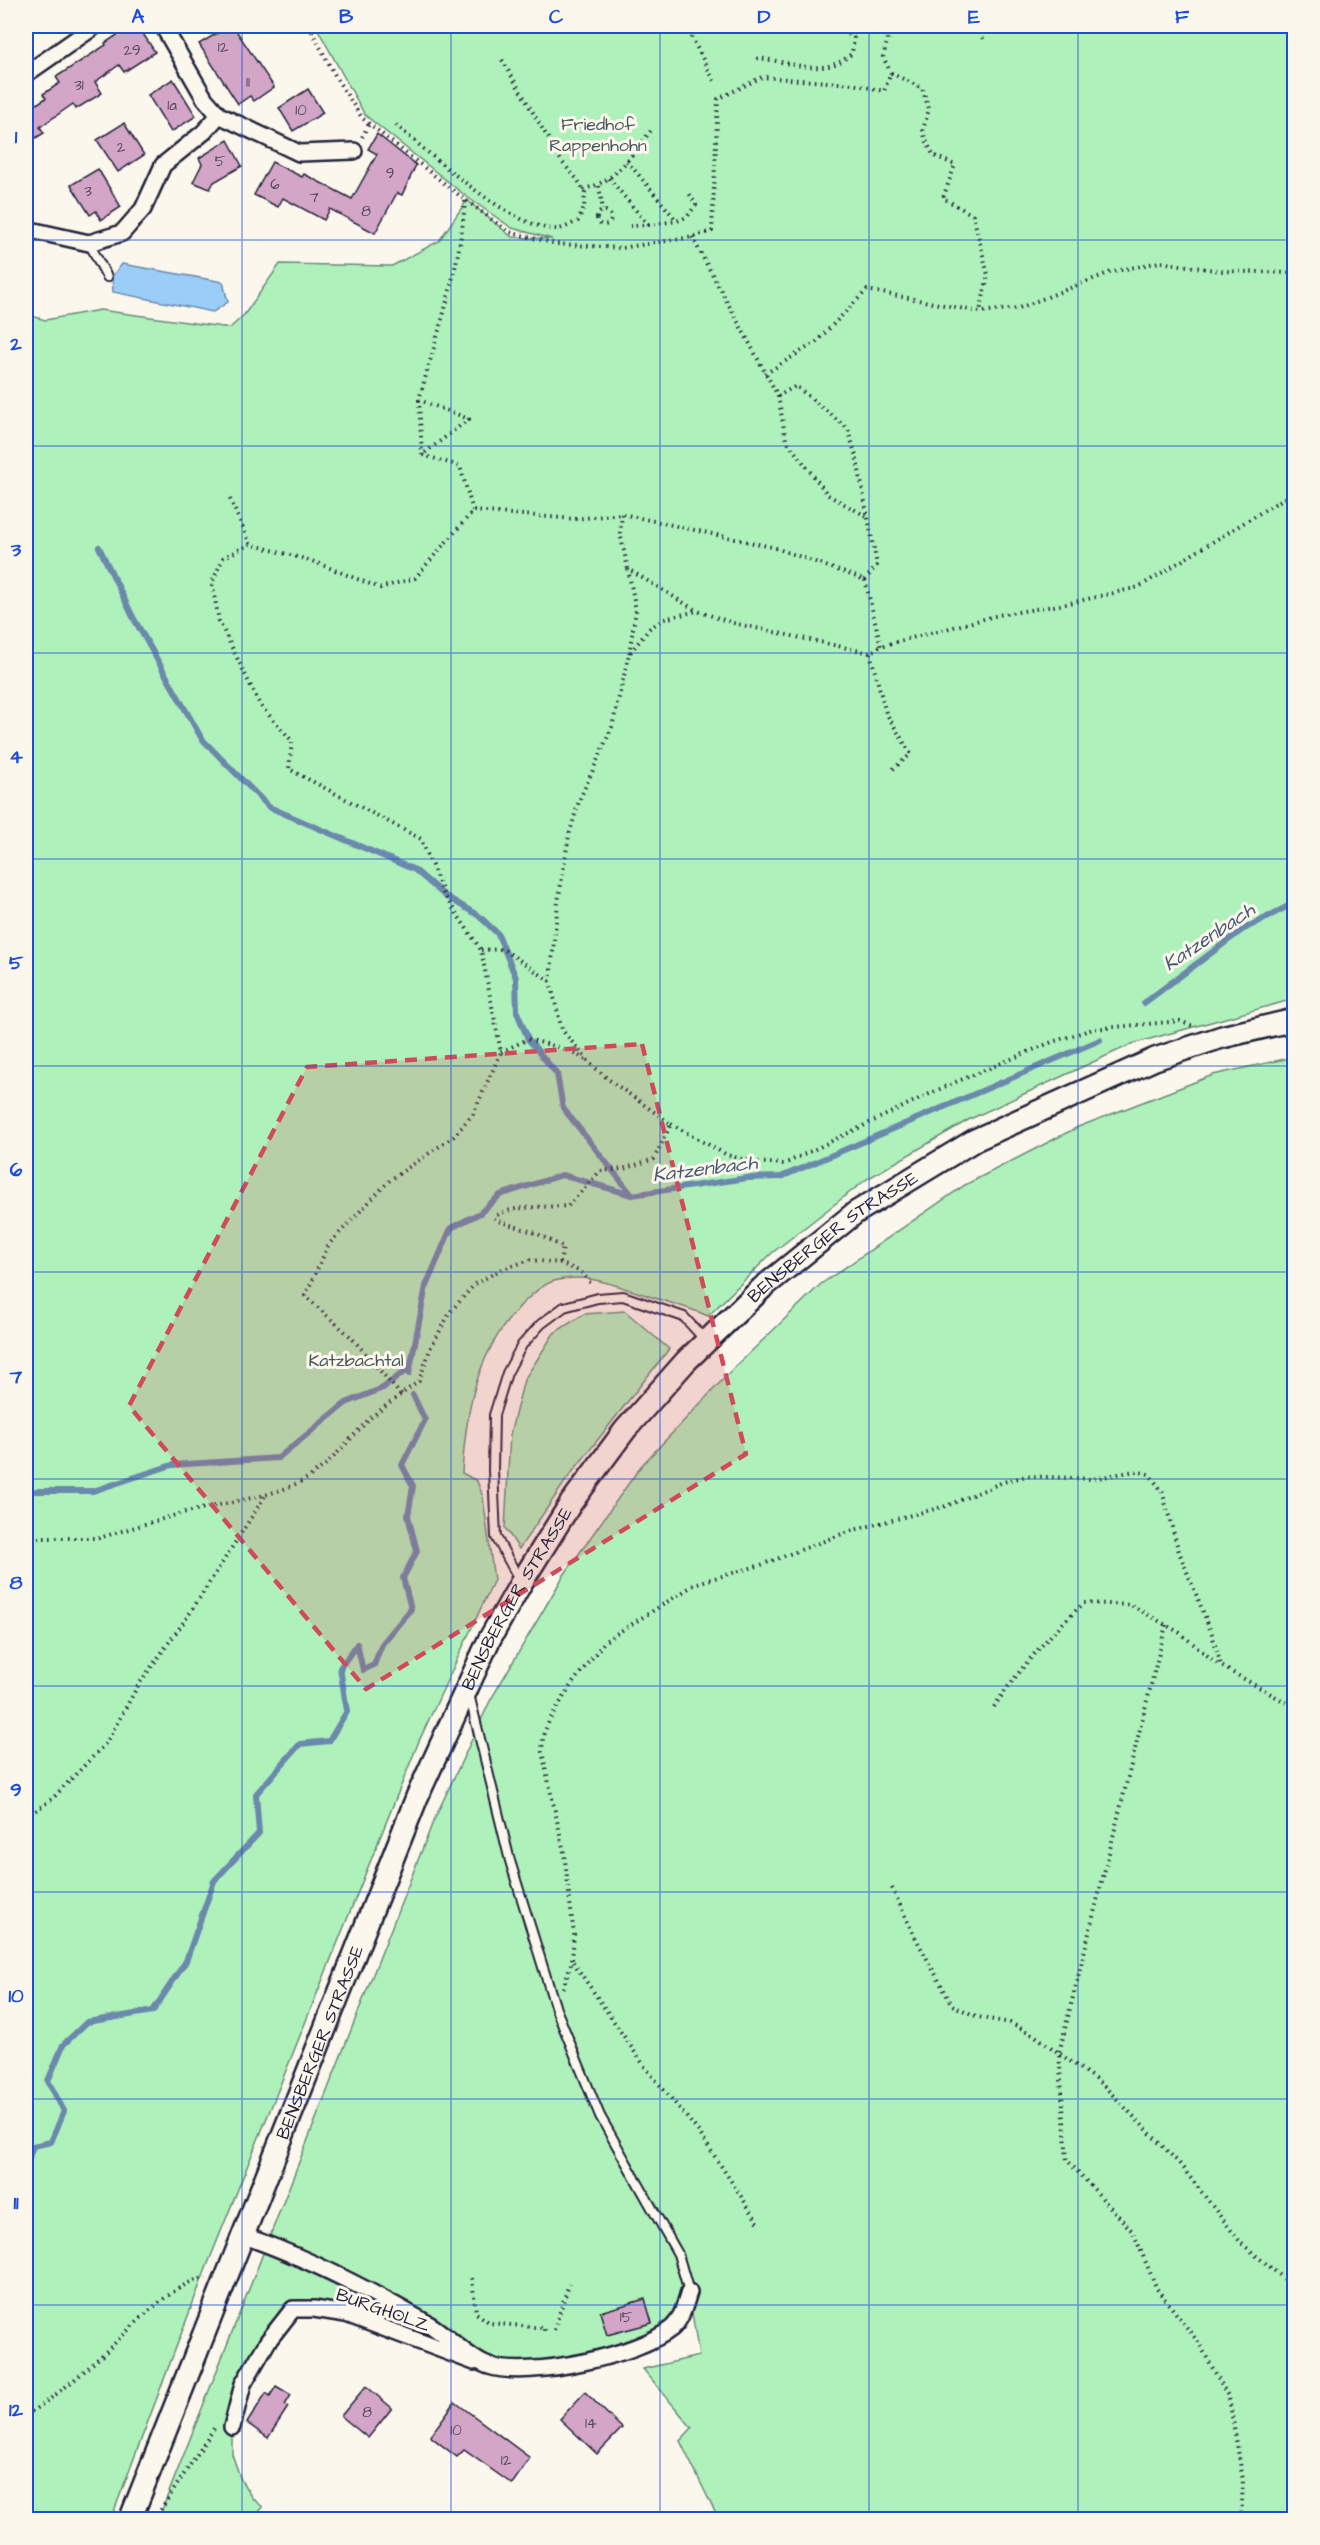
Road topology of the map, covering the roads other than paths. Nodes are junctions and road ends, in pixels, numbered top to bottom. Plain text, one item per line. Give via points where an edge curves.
1 (95, 26) edge
2 (163, 26) edge
3 (26, 74) edge
4 (219, 115) junction
5 (354, 151) dead end
6 (26, 229) edge
7 (89, 243) junction
8 (108, 277) dead end
9 (1294, 1020) edge
10 (705, 1340) junction
11 (521, 1583) junction
12 (467, 1684) junction
13 (242, 2235) junction
14 (689, 2292) joint
15 (485, 2366) junction
16 (225, 2425) road end
17 (130, 2520) edge

1 - 3 street
2 - 4 street via 205,99
4 - 5 street via 299,153
4 - 7 street via 163,165 144,209 122,233
6 - 7 street
7 - 8 lane
9 - 10 main road, BENSBERGER STRASSE via 1222,1037 1155,1059 1009,1123 933,1164 855,1213
10 - 11 main road, BENSBERGER STRASSE via 598,1464
10 - 11 lane via 684,1317 623,1296 564,1307 522,1345 507,1373 494,1415 493,1470 496,1537
11 - 12 main road, BENSBERGER STRASSE
12 - 13 main road, BENSBERGER STRASSE via 417,1797
12 - 14 lane via 510,1861 556,2009 600,2116 678,2254
13 - 15 street, BURGHOLZ via 291,2252 429,2324
13 - 17 main road, BENSBERGER STRASSE
14 - 15 street, BURGHOLZ via 673,2327 647,2344 588,2361 534,2369
15 - 16 street, BURGHOLZ via 346,2314 293,2309 274,2331

